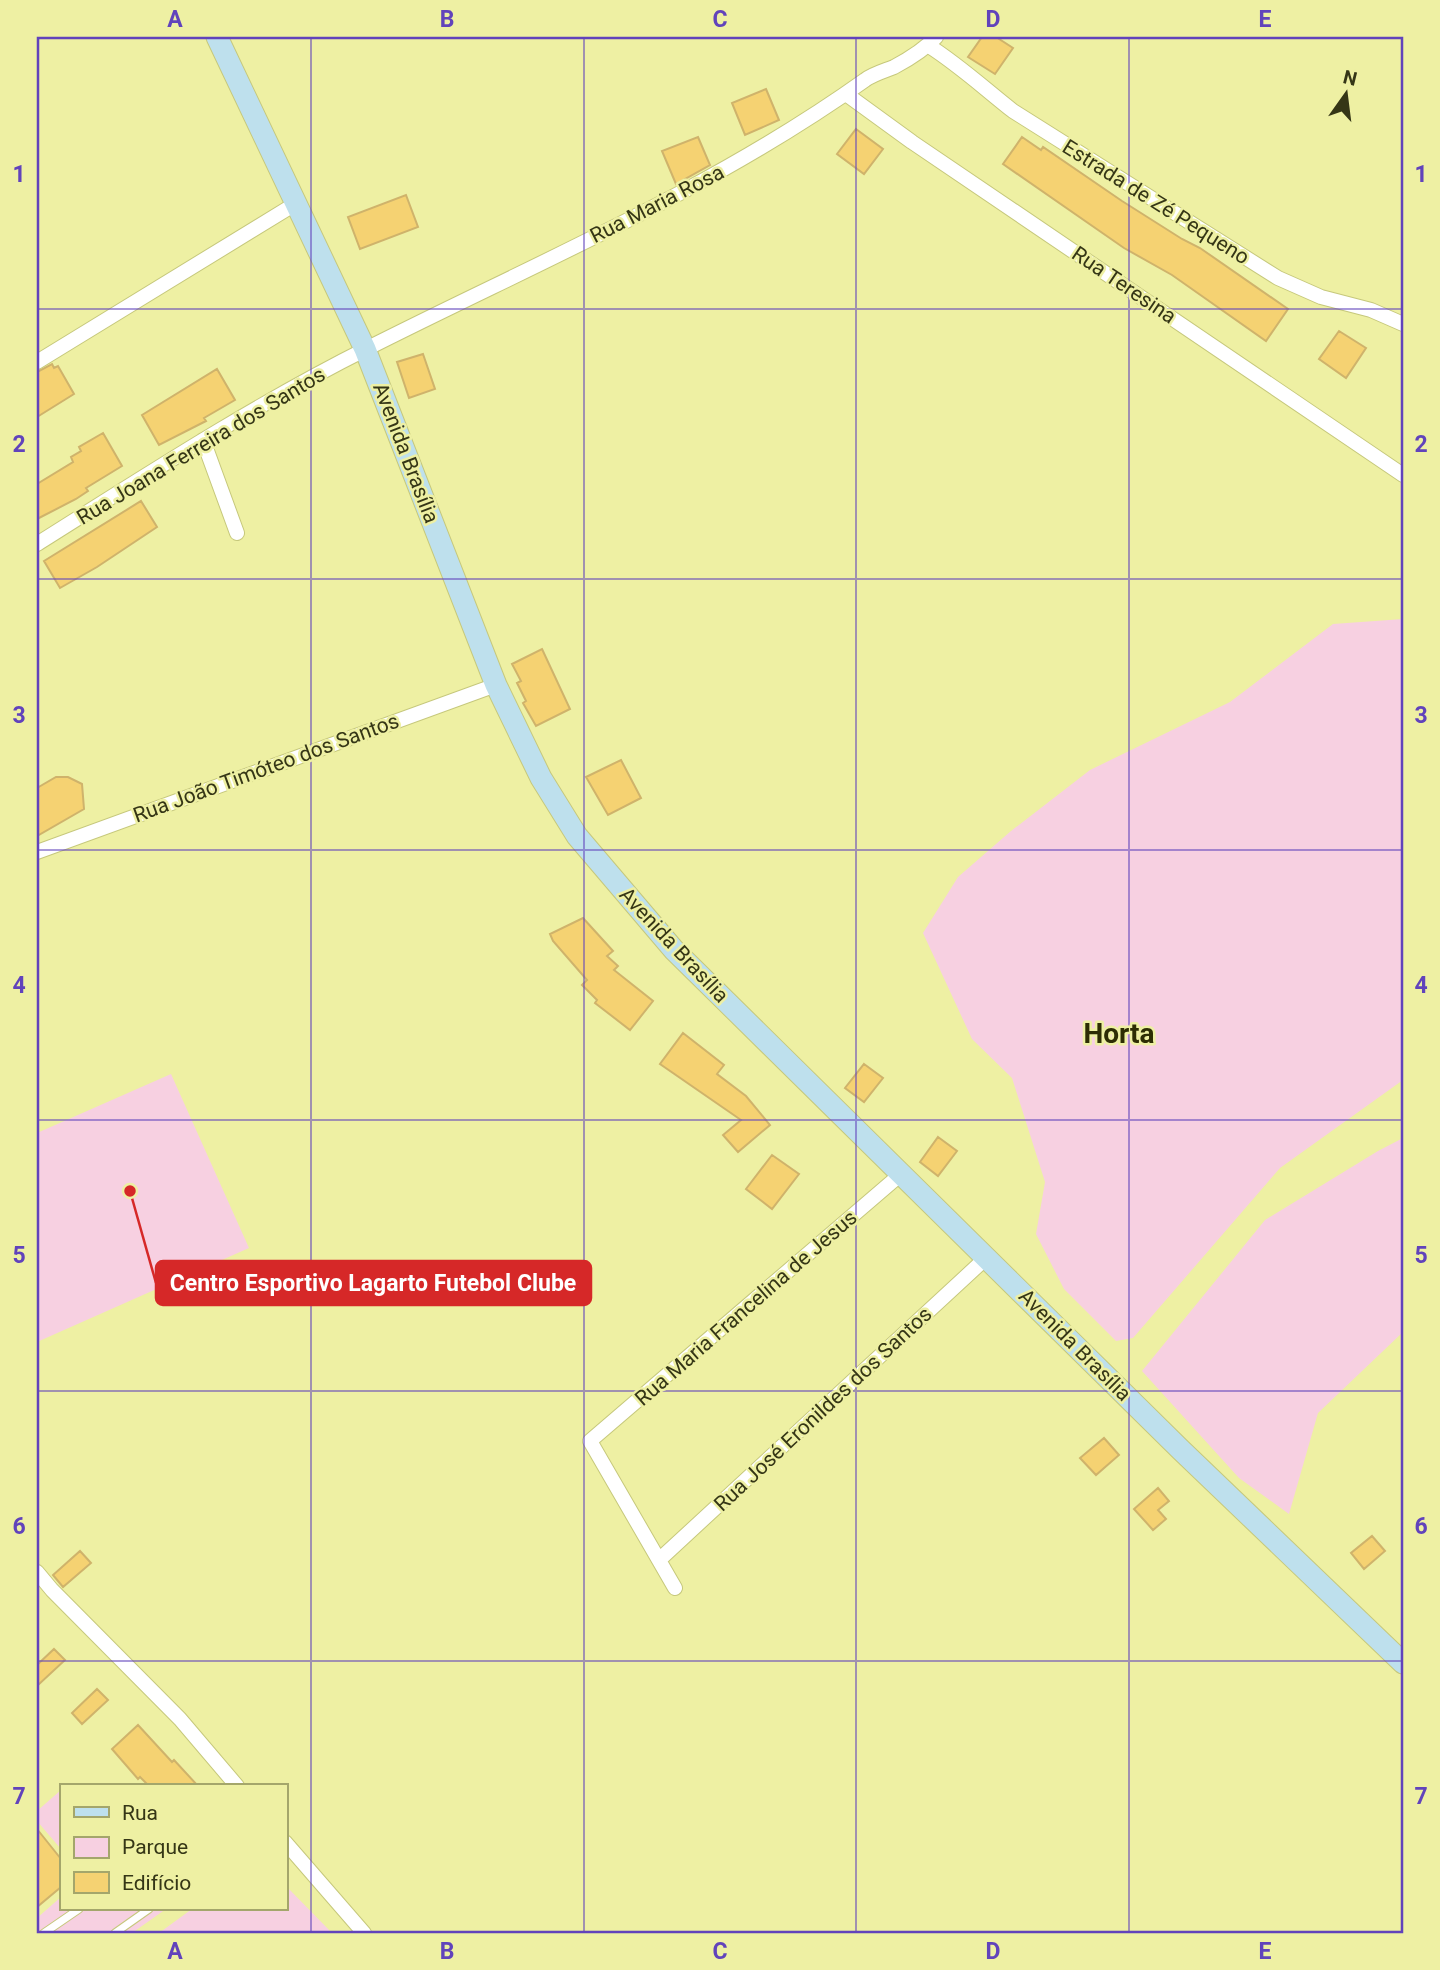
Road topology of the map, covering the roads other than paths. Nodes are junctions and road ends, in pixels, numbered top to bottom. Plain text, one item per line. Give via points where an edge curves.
1 (217, 37) edge
2 (932, 41) edge
3 (846, 94) junction
4 (295, 204) junction
5 (1403, 324) edge
6 (365, 349) junction
7 (37, 362) edge
8 (204, 440) junction
9 (1403, 475) edge
10 (237, 533) dead end
11 (37, 544) edge
12 (496, 685) junction
13 (37, 852) edge
14 (901, 1174) junction
15 (986, 1258) junction
16 (659, 1560) junction
17 (37, 1572) edge
18 (675, 1588) dead end
19 (1403, 1663) edge
20 (235, 1784) edge
21 (287, 1844) edge
22 (78, 1910) edge
23 (148, 1910) edge
24 (44, 1933) edge
25 (115, 1933) edge
26 (364, 1933) edge

1 - 4 main road, Avenida Brasília
2 - 3 street, Rua Maria Rosa
2 - 5 street, Estrada de Zé Pequeno via 1013,111 1244,259 1301,289
3 - 6 street, Rua Maria Rosa via 654,207
3 - 9 street, Rua Teresina
4 - 6 main road, Avenida Brasília
4 - 7 street
6 - 8 street, Rua Joana Ferreira dos Santos
6 - 12 main road, Avenida Brasília
8 - 10 street
8 - 11 street, Rua Joana Ferreira dos Santos
12 - 13 street, Rua João Timóteo dos Santos
12 - 14 main road, Avenida Brasília via 541,778 578,836 674,950
14 - 15 main road, Avenida Brasília
14 - 16 street, Rua Maria Francelina de Jesus via 590,1441
15 - 16 street, Rua José Eronildes dos Santos
15 - 19 main road, Avenida Brasília
16 - 18 street
17 - 20 street via 180,1719
21 - 26 street
22 - 24 lane
23 - 25 lane

